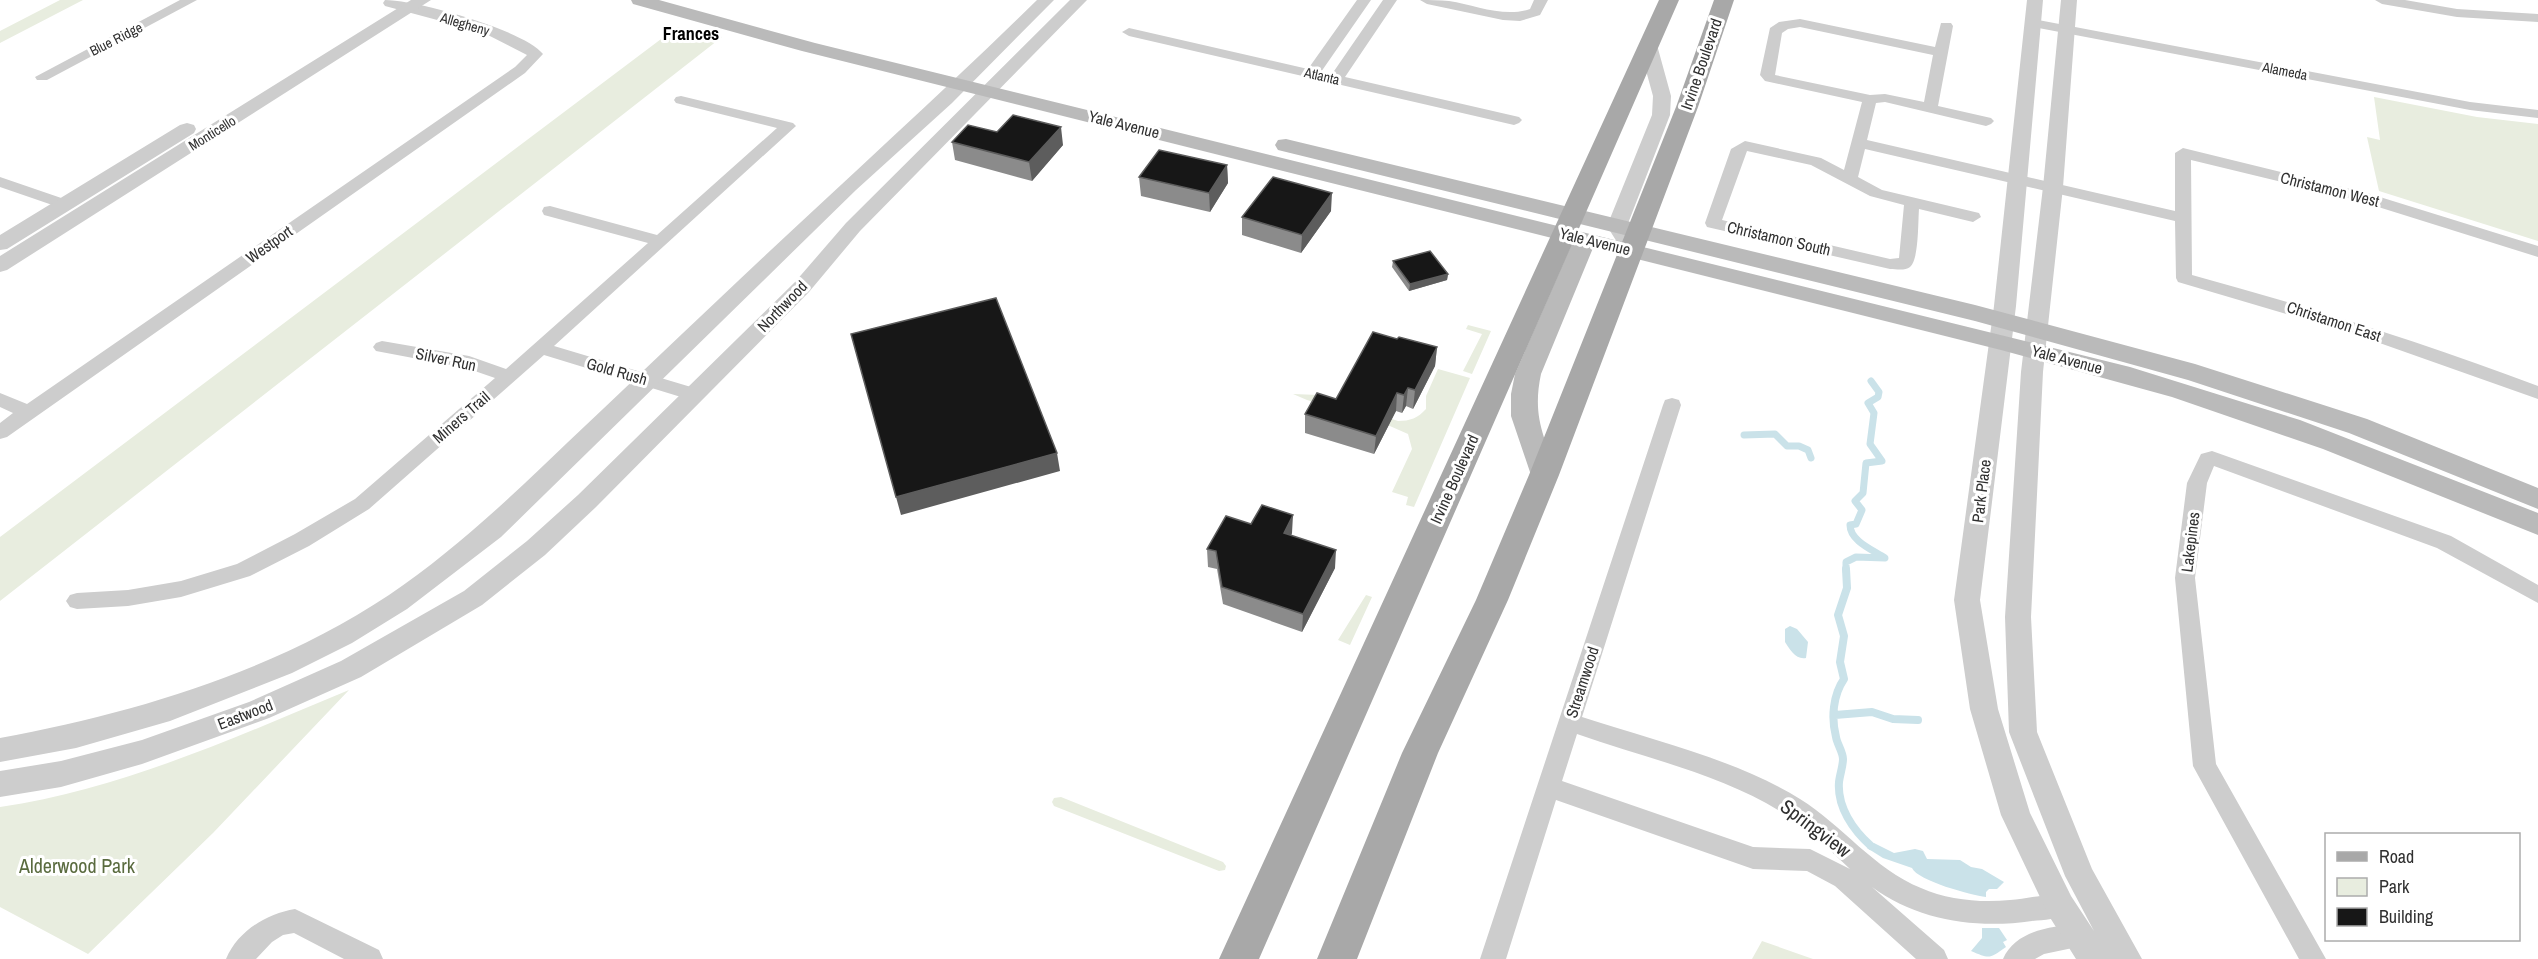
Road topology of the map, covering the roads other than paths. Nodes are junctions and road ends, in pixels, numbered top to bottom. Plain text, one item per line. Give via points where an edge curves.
1 (190, 0) edge
2 (640, 0) edge
3 (697, 0) edge
4 (1046, 0) edge
5 (1078, 0) edge
6 (1364, 0) edge
7 (1390, 0) edge
8 (1427, 0) edge
9 (1541, 0) edge
10 (1669, 0) edge
11 (1724, 0) edge
12 (2036, 0) edge
13 (2069, 0) edge
14 (2382, 0) edge
15 (405, 3) edge
16 (2538, 18) edge
17 (2033, 23) junction
18 (1946, 26) dead end
19 (2067, 29) junction
20 (1129, 32) dead end
21 (847, 37) dead end
22 (1648, 45) junction
23 (1941, 52) junction
24 (536, 54) joint
25 (952, 62) dead end
26 (1312, 74) junction
27 (970, 76) junction
28 (42, 77) dead end
29 (1336, 79) junction
30 (997, 83) junction
31 (1870, 99) junction
32 (681, 100) dead end
33 (1930, 109) junction
34 (2538, 114) edge
35 (1514, 120) dead end
36 (1986, 121) dead end
37 (1859, 143) junction
38 (2016, 178) junction
39 (1849, 180) junction
40 (0, 182) edge
41 (2053, 187) junction
42 (1912, 202) junction
43 (64, 204) junction
44 (550, 211) dead end
45 (1973, 217) dead end
46 (2184, 218) junction
47 (1573, 229) junction
48 (1629, 236) junction
49 (658, 241) junction
50 (0, 244) edge
51 (2538, 252) edge
52 (0, 266) edge
53 (2002, 331) junction
54 (2035, 340) junction
55 (382, 347) dead end
56 (540, 348) junction
57 (508, 376) junction
58 (650, 380) junction
59 (2538, 393) edge
60 (694, 395) junction
61 (0, 400) edge
62 (1672, 405) dead end
63 (28, 412) junction
64 (0, 432) edge
65 (1544, 475) junction
66 (2538, 499) edge
67 (2538, 524) edge
68 (2538, 595) edge
69 (473, 598) joint
70 (77, 601) dead end
71 (1569, 722) junction
72 (0, 750) edge
73 (0, 784) edge
74 (1548, 787) junction
75 (2060, 906) junction
76 (2086, 947) edge
77 (239, 959) edge
78 (370, 959) edge
79 (1239, 959) edge
80 (1336, 959) edge
81 (1493, 959) edge
82 (1935, 959) edge
83 (2016, 959) edge
84 (2126, 959) edge
85 (2313, 959) edge

1 - 28 street, Blue Ridge
2 - 27 main road, Yale Avenue via 797,44
3 - 21 main road
4 - 27 street
5 - 30 street, Northwood
6 - 26 street
7 - 29 street
8 - 9 street via 1520,17 1535,12
10 - 22 main road, Irvine Boulevard
11 - 48 main road, Irvine Boulevard via 1687,107
12 - 17 street, Park Place
13 - 19 street
14 - 16 street via 2457,13
15 - 24 street, Allegheny via 504,35
15 - 43 street, Monticello
15 - 52 street, Monticello
17 - 19 street, Alameda
17 - 38 street, Park Place
18 - 23 street
19 - 34 street, Alameda via 2459,104
19 - 41 street
20 - 26 street, Atlanta
22 - 47 main road, Irvine Boulevard
22 - 48 street via 1662,96 1661,115
23 - 31 street via 1800,23 1775,31 1767,75 1770,78
23 - 33 street
24 - 63 street, Westport via 520,70
25 - 27 main road, Yale Avenue
26 - 29 street, Atlanta
27 - 30 main road, Yale Avenue
27 - 58 street via 857,179
29 - 35 street, Atlanta
30 - 47 main road, Yale Avenue
30 - 60 street, Northwood
31 - 33 street via 1885,98
31 - 37 street
32 - 49 street, Miners Trail via 788,126
33 - 36 street
37 - 38 street
37 - 39 street
38 - 41 street
38 - 53 street, Park Place
39 - 42 street, Christamon South via 1876,194
39 - 42 street, Christamon South via 1816,161 1745,146 1740,149 1713,223 1903,264 1907,260
40 - 43 street
41 - 46 street
41 - 54 street
42 - 45 street, Christamon South
43 - 50 street, Monticello
44 - 49 street
46 - 51 street, Christamon West via 2183,153 2361,196
46 - 59 street, Christamon East via 2184,278 2313,313
47 - 48 main road, Yale Avenue
47 - 65 main road via 1524,393 1524,416
47 - 79 main road, Irvine Boulevard
48 - 53 main road, Yale Avenue
48 - 65 main road, Irvine Boulevard
49 - 56 street, Miners Trail
53 - 54 main road, Yale Avenue
53 - 75 street, Park Place via 1967,600 1984,709 1998,758 2016,815
54 - 66 main road, Yale Avenue via 2195,373 2358,426
54 - 67 main road, Yale Avenue via 2257,416
54 - 84 street via 2018,617 2023,732 2080,876
55 - 57 street, Silver Run via 470,362
56 - 57 street, Miners Trail
56 - 58 street, Gold Rush
57 - 70 street, Miners Trail via 362,504 302,540 243,570 181,589
58 - 60 street, Gold Rush
58 - 72 street, Eastwood via 492,530 398,602 343,635 283,665 160,713 76,736
60 - 69 street, Northwood via 536,548
61 - 63 street
62 - 71 street, Streamwood
63 - 64 street, Westport
65 - 80 main road, Irvine Boulevard via 1492,600 1420,753
68 - 85 street, Lakepines via 2444,542 2208,459 2197,483 2186,578 2205,766
69 - 73 street, Eastwood via 351,669 259,710 142,752 61,774
71 - 74 street, Streamwood
71 - 75 street, Springview via 1751,785 1781,800 1828,833 1876,876 1936,907 1993,913
74 - 81 street, Streamwood
74 - 82 street, Springview via 1753,858 1810,860 1844,878
75 - 76 street, Park Place
76 - 83 street via 2053,938 2023,951
77 - 78 street via 263,933 295,921

